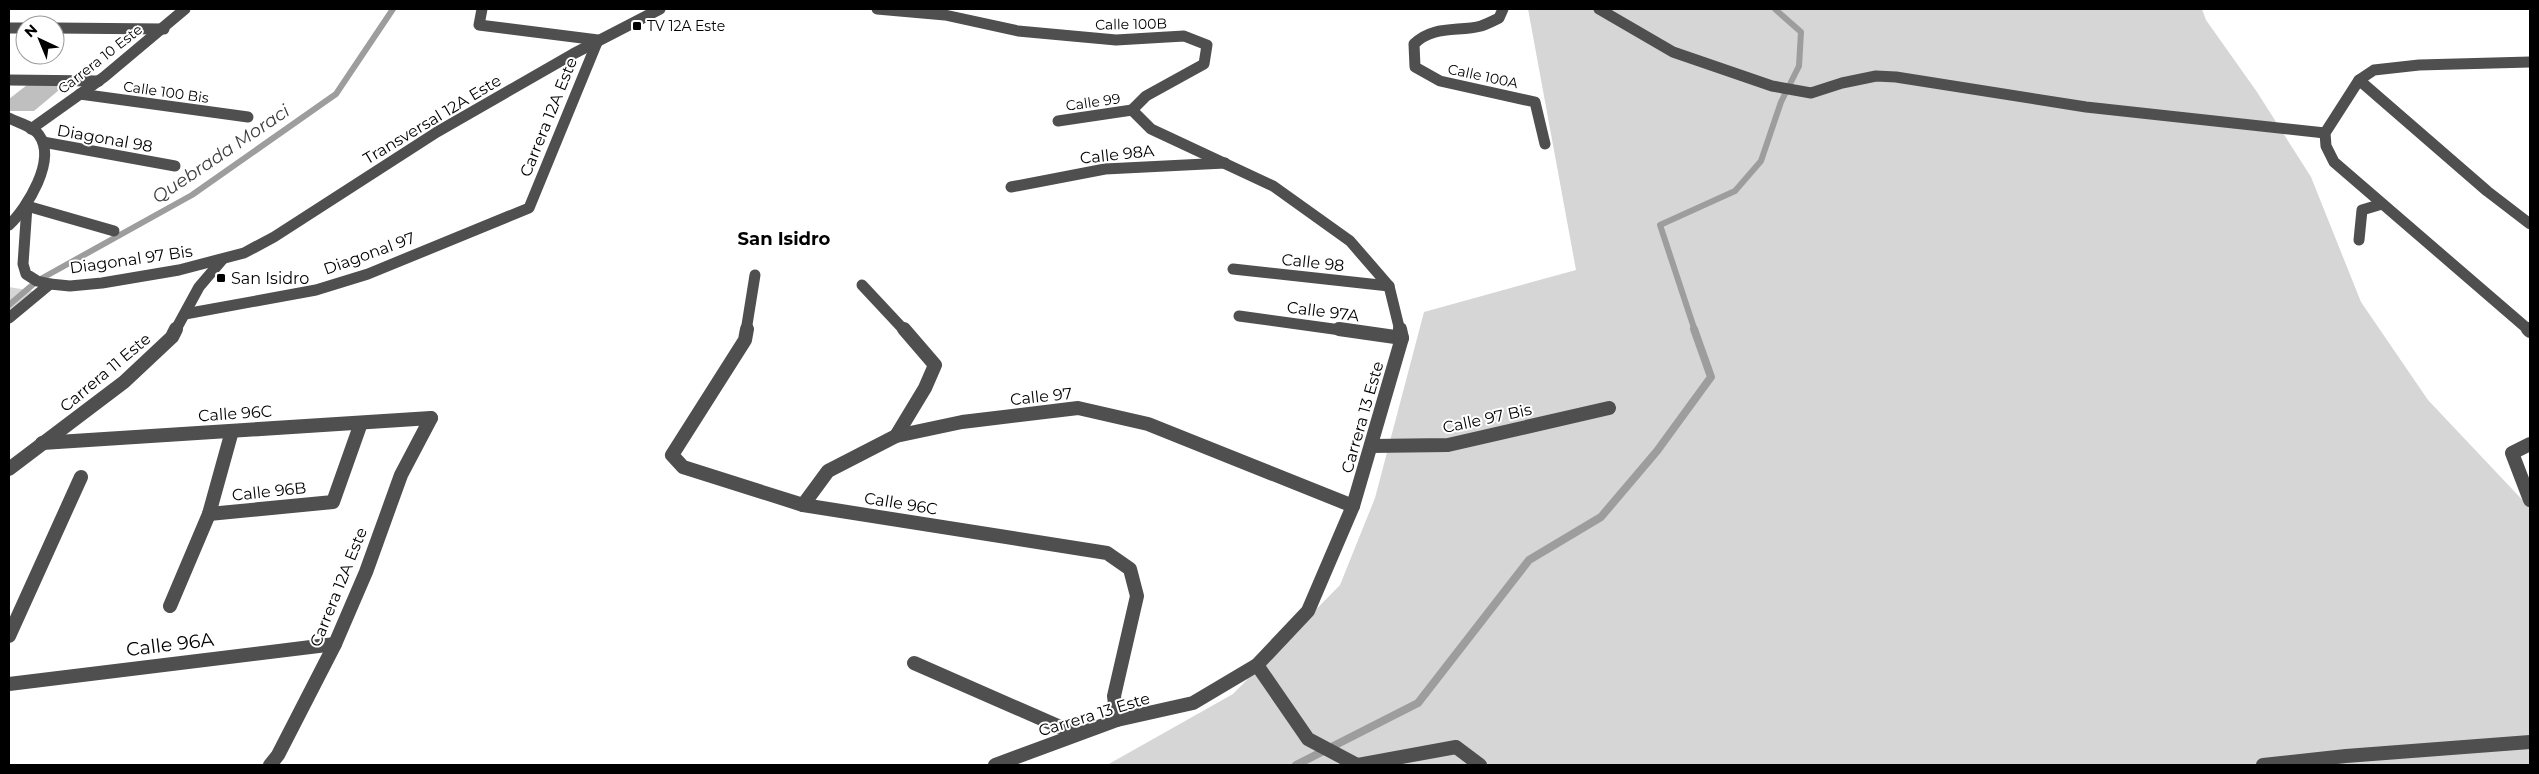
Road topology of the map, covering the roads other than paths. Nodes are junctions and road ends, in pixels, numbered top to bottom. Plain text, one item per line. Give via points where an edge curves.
1 (185, 9) edge
2 (482, 9) edge
3 (660, 9) edge
4 (877, 9) edge
5 (1599, 9) edge
6 (1501, 13) edge
7 (65, 28) edge
8 (164, 28) junction
9 (598, 40) junction
10 (2530, 62) edge
11 (9, 80) edge
12 (2359, 80) junction
13 (99, 81) junction
14 (80, 94) junction
15 (1132, 110) junction
16 (248, 117) dead end
17 (9, 118) edge
18 (1058, 121) dead end
19 (31, 129) junction
20 (2325, 133) junction
21 (43, 142) junction
22 (1546, 144) dead end
23 (1228, 163) junction
24 (175, 166) dead end
25 (1012, 187) dead end
26 (2382, 204) junction
27 (27, 206) junction
28 (529, 208) joint
29 (2530, 224) edge
30 (9, 225) edge
31 (114, 231) dead end
32 (2358, 240) dead end
33 (222, 260) junction
34 (1233, 269) dead end
35 (755, 275) dead end
36 (50, 284) junction
37 (862, 285) dead end
38 (1389, 286) junction
39 (184, 314) junction
40 (1239, 316) dead end
41 (9, 318) edge
42 (2530, 331) edge
43 (1402, 338) junction
44 (1609, 408) dead end
45 (431, 418) joint
46 (360, 423) junction
47 (232, 431) junction
48 (896, 436) junction
49 (42, 443) junction
50 (2530, 444) edge
51 (1371, 446) junction
52 (9, 468) edge
53 (81, 477) dead end
54 (2530, 500) edge
55 (803, 505) junction
56 (1354, 506) junction
57 (208, 514) junction
58 (170, 606) dead end
59 (9, 636) edge
60 (335, 644) junction
61 (914, 663) dead end
62 (1257, 665) junction
63 (9, 684) edge
64 (1117, 720) junction
65 (1076, 734) junction
66 (2530, 742) edge
67 (270, 765) edge
68 (995, 765) edge
69 (1357, 765) edge
70 (1480, 765) edge
71 (2263, 765) edge

1 - 8 street, Carrera 10 Este
2 - 9 street via 479,25
3 - 9 street, Transversal 12A Este
4 - 15 street, Calle 100B via 945,14 1018,31 1116,40 1184,36 1207,45 1204,64 1146,96
5 - 20 street via 1673,52 1772,86 1801,92 1811,93 1876,76 1896,77 2113,111
6 - 22 street, Calle 100A via 1481,26 1419,38 1414,44 1415,67 1440,81 1535,102
7 - 8 street
8 - 13 street, Carrera 10 Este
9 - 28 street, Carrera 12A Este
9 - 33 street, Transversal 12A Este via 438,132 274,238
10 - 12 street via 2419,65 2374,70
11 - 13 street
12 - 20 street
12 - 29 street
13 - 14 street, Carrera 10 Este
14 - 16 street, Calle 100 Bis
14 - 19 street, Carrera 10 Este
15 - 18 street, Calle 99
15 - 23 street via 1151,129
17 - 19 street, Diagonal 98
19 - 21 street, Diagonal 98
20 - 26 street via 2326,146 2334,162
21 - 24 street, Diagonal 98
21 - 27 street via 42,169
23 - 25 street, Calle 98A via 1104,169
23 - 38 street via 1273,186 1350,241
26 - 32 street via 2362,210
26 - 42 street
27 - 30 street
27 - 31 street
27 - 36 street, Diagonal 97 Bis via 23,264 26,274
28 - 39 street, Diagonal 97 via 368,274 325,287
33 - 36 street, Diagonal 97 Bis via 102,283
33 - 39 street, Carrera 11 Este via 199,287
34 - 38 street, Calle 98
35 - 55 street, Calle 96C via 745,340 672,456 683,467
36 - 41 street
37 - 48 street via 935,366
38 - 43 street
39 - 49 street, Carrera 11 Este via 172,336 131,375
40 - 43 street, Calle 97A
43 - 51 street, Carrera 13 Este
44 - 51 street, Calle 97 Bis via 1448,445
45 - 46 street, Calle 96C
45 - 60 street, Carrera 12A Este via 401,475 366,572
46 - 47 street, Calle 96C
46 - 57 street, Calle 96B via 333,502
47 - 49 street, Calle 96C
47 - 57 street
48 - 55 street, Calle 97 via 828,472
48 - 56 street, Calle 97 via 962,422 1078,408 1148,424
49 - 52 street, Carrera 11 Este
50 - 54 street via 2512,454
51 - 56 street, Carrera 13 Este
53 - 59 street
55 - 64 street, Calle 96C via 1107,553 1130,569 1137,596 1114,696
56 - 62 street, Carrera 13 Este via 1308,611
57 - 58 street
60 - 63 street, Calle 96A
60 - 67 street, Carrera 12A Este
61 - 65 street
62 - 64 street, Carrera 13 Este via 1192,703
62 - 69 street via 1308,739
64 - 65 street, Carrera 13 Este
65 - 68 street, Carrera 13 Este
66 - 71 street
69 - 70 street via 1456,747

